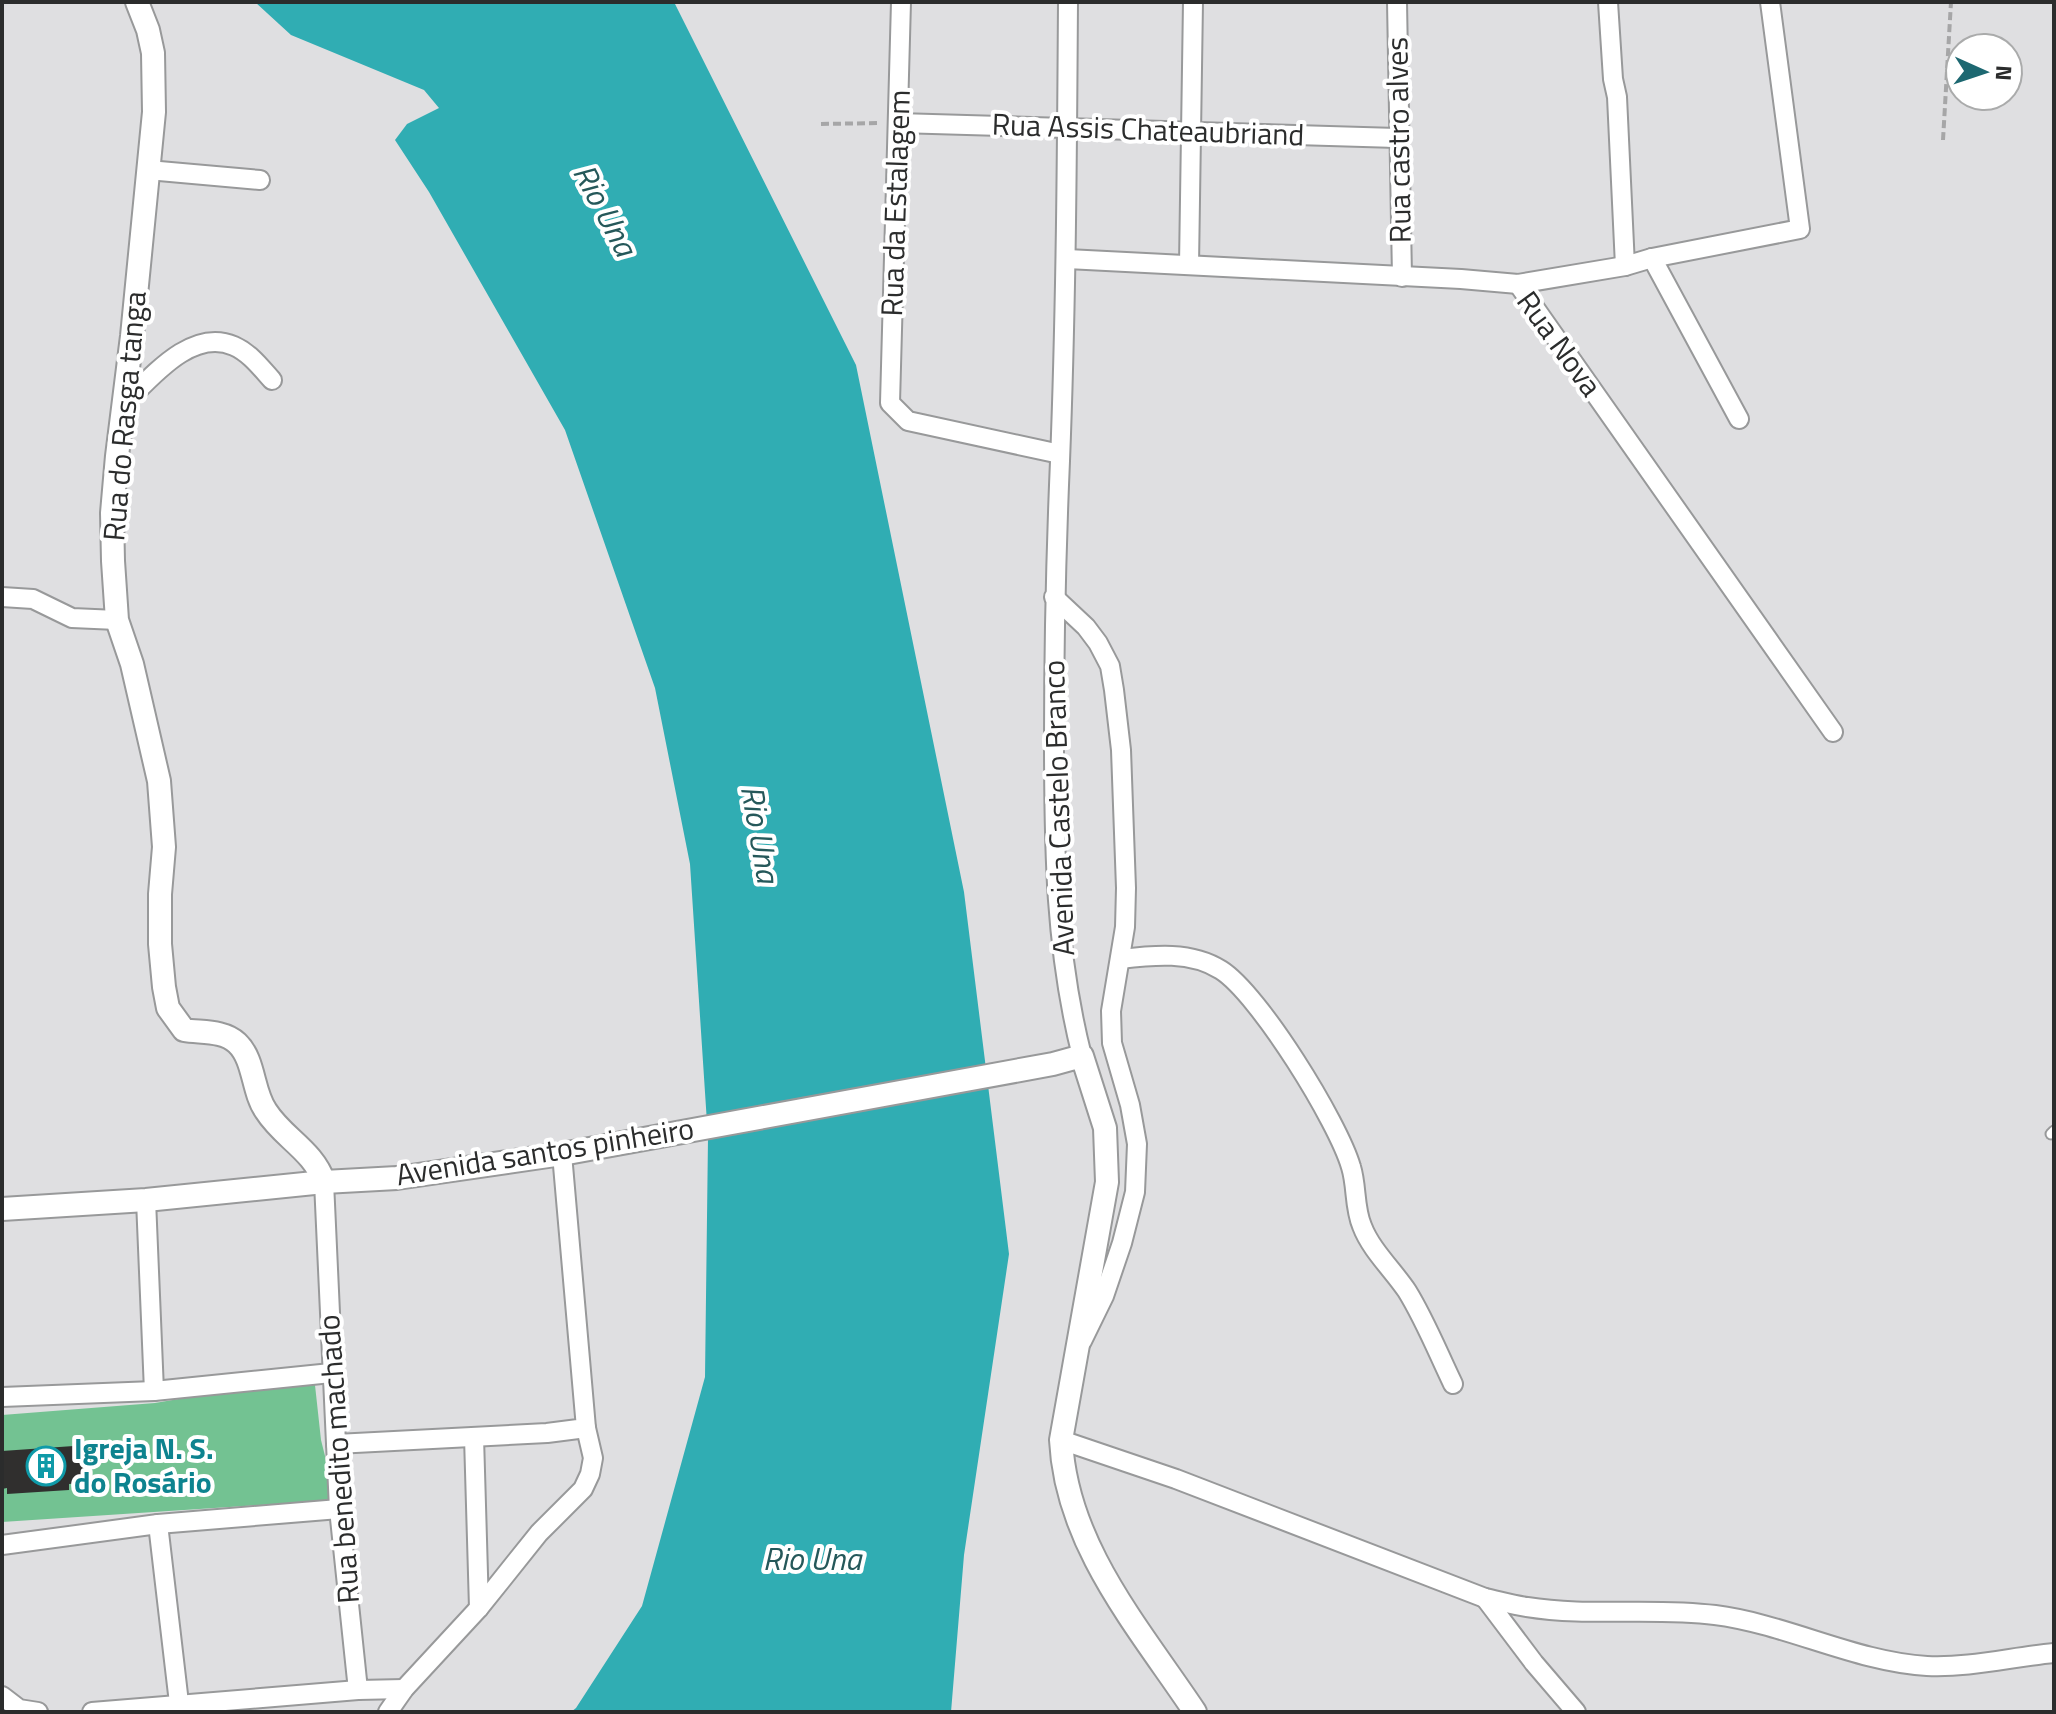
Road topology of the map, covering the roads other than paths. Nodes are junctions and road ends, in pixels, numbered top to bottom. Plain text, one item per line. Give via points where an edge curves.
1 (137, 2) edge
2 (901, 2) edge
3 (1068, 2) edge
4 (1193, 2) edge
5 (1397, 2) edge
6 (1608, 2) edge
7 (1770, 2) edge
8 (898, 123) junction
9 (1067, 128) junction
10 (1191, 132) junction
11 (1397, 138) junction
12 (148, 170) junction
13 (260, 180) dead end
14 (1652, 258) junction
15 (1067, 259) junction
16 (1189, 265) junction
17 (1625, 266) junction
18 (1402, 277) junction
19 (1518, 284) junction
20 (272, 380) dead end
21 (123, 405) junction
22 (1739, 419) dead end
23 (1060, 454) junction
24 (2, 597) edge
25 (1054, 597) junction
26 (117, 620) junction
27 (1833, 732) dead end
28 (1120, 959) junction
29 (1082, 1056) junction
30 (562, 1154) junction
31 (324, 1182) junction
32 (146, 1200) junction
33 (2, 1209) edge
34 (1076, 1351) junction
35 (331, 1373) junction
36 (1453, 1384) dead end
37 (154, 1391) junction
38 (2, 1397) edge
39 (586, 1428) junction
40 (474, 1437) junction
41 (1061, 1440) junction
42 (336, 1444) junction
43 (339, 1509) junction
44 (158, 1524) junction
45 (2, 1545) edge
46 (1485, 1598) junction
47 (479, 1608) junction
48 (2054, 1653) edge
49 (404, 1689) junction
50 (358, 1690) junction
51 (2, 1696) edge
52 (179, 1703) junction
53 (38, 1712) edge
54 (92, 1712) edge
55 (388, 1712) edge
56 (1195, 1712) edge
57 (1576, 1712) edge

1 - 12 street, Rua do Rasga tanga via 154,63
2 - 8 street, Rua da Estalagem
3 - 9 street, Avenida Castelo Branco
4 - 10 street
5 - 11 street, Rua castro alves
6 - 17 street
7 - 14 street via 1800,229
8 - 9 street, Rua Assis Chateaubriand
8 - 23 street, Rua da Estalagem via 890,403 908,421
9 - 10 street, Rua Assis Chateaubriand
9 - 15 street, Avenida Castelo Branco
10 - 11 street, Rua Assis Chateaubriand
10 - 16 street
11 - 18 street, Rua castro alves
12 - 13 street
12 - 21 street, Rua do Rasga tanga
14 - 17 street
14 - 22 street
15 - 16 street, Rua Nova
15 - 23 street, Avenida Castelo Branco
16 - 18 street, Rua Nova
17 - 19 street
18 - 19 street, Rua Nova
19 - 27 street, Rua Nova
20 - 21 street via 236,347 208,343 170,360
21 - 26 street, Rua do Rasga tanga via 112,513
23 - 25 street, Avenida Castelo Branco
24 - 26 street via 33,599 72,618
25 - 28 street, Avenida Castelo Branco via 1086,627 1110,666 1121,750 1126,888
25 - 29 street, Avenida Castelo Branco via 1056,901 1066,989
26 - 31 street, Rua do Rasga tanga via 159,781 164,847 160,944 168,1008 184,1030 224,1035 237,1043 264,1109 313,1159
28 - 34 street, Avenida Castelo Branco via 1111,1011 1112,1043 1137,1144 1135,1192 1104,1296
28 - 36 street via 1185,956 1222,970 1249,996 1337,1134 1352,1168 1362,1228 1408,1293
29 - 30 street, Avenida santos pinheiro
29 - 34 street, Avenida Castelo Branco via 1101,1112 1107,1158
30 - 31 street, Avenida santos pinheiro via 397,1178
30 - 39 street
31 - 32 street, Avenida santos pinheiro
31 - 35 street, Rua benedito machado
32 - 33 street, Avenida santos pinheiro
32 - 37 street
34 - 41 street, Avenida Castelo Branco
35 - 37 street
35 - 42 street, Rua benedito machado
37 - 38 street
39 - 40 street
39 - 47 street via 593,1458 583,1489 539,1533
40 - 42 street
40 - 47 street
41 - 46 street
41 - 56 street, Avenida Castelo Branco via 1062,1469 1079,1529 1118,1598
42 - 43 street, Rua benedito machado
43 - 44 street
43 - 50 street, Rua benedito machado
44 - 45 street
44 - 52 street
46 - 48 street via 1542,1608 1725,1616 1926,1666
46 - 57 street
47 - 49 street
49 - 50 street
49 - 55 street
50 - 52 street
51 - 53 street via 19,1709
52 - 54 street

